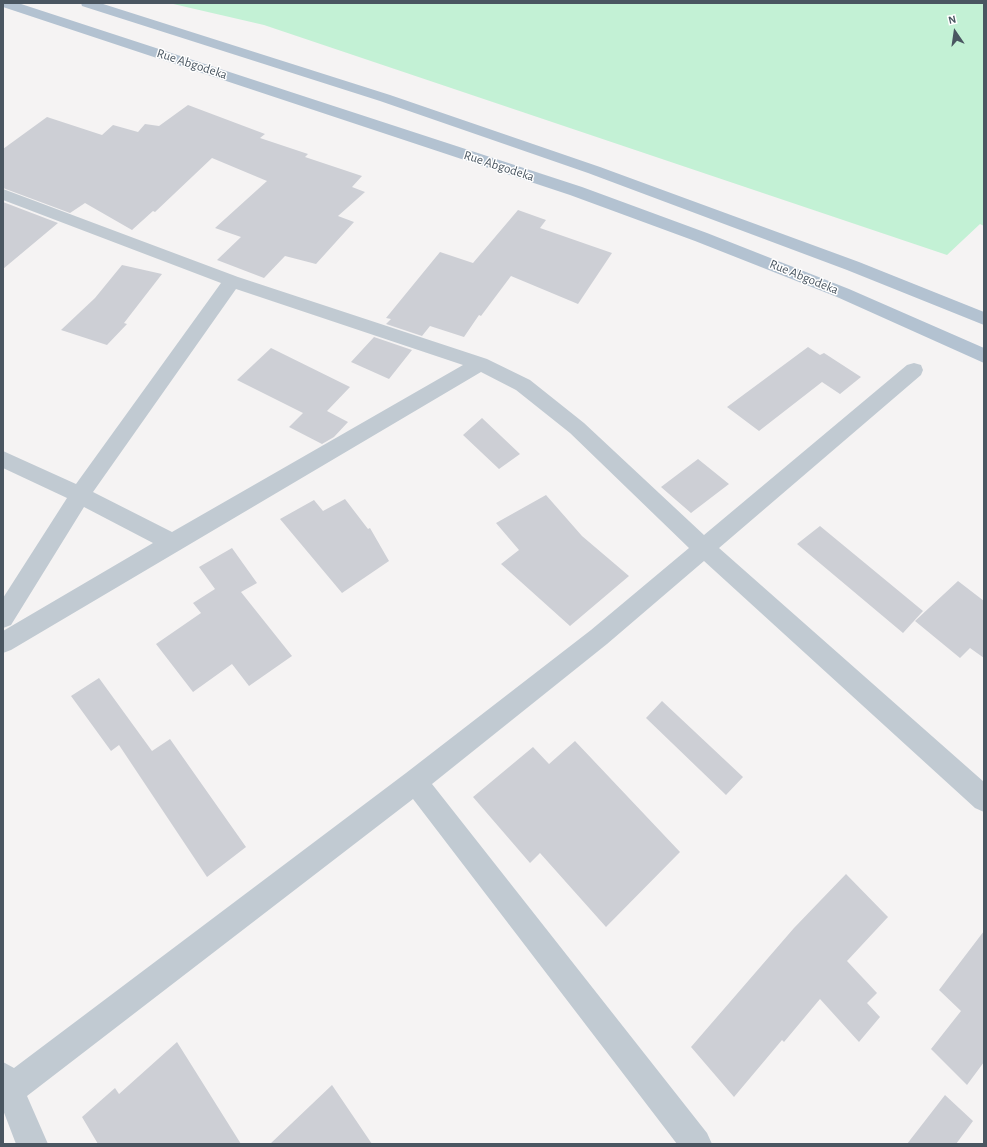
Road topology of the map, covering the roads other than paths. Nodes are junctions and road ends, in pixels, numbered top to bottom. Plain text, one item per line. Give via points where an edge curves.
1 (5, 3) edge
2 (87, 3) edge
3 (3, 194) edge
4 (232, 281) junction
5 (984, 319) edge
6 (984, 356) edge
7 (480, 364) junction
8 (914, 370) dead end
9 (3, 459) edge
10 (80, 495) junction
11 (172, 543) junction
12 (704, 548) junction
13 (3, 618) edge
14 (3, 643) edge
15 (415, 782) junction
16 (984, 799) edge
17 (7, 1083) edge
18 (32, 1144) edge
19 (696, 1144) edge

1 - 6 main road, Rue Abgodeka via 256,84 701,236 836,290
2 - 5 main road, Rue Abgodeka via 385,98 594,170 853,266
3 - 4 street
4 - 7 street
4 - 10 street
7 - 11 street
7 - 12 street via 523,385 577,428
8 - 12 street
9 - 10 street
10 - 11 street
10 - 13 street
11 - 14 street
12 - 15 street via 605,632
12 - 16 street
15 - 17 street
15 - 19 street
17 - 18 street

